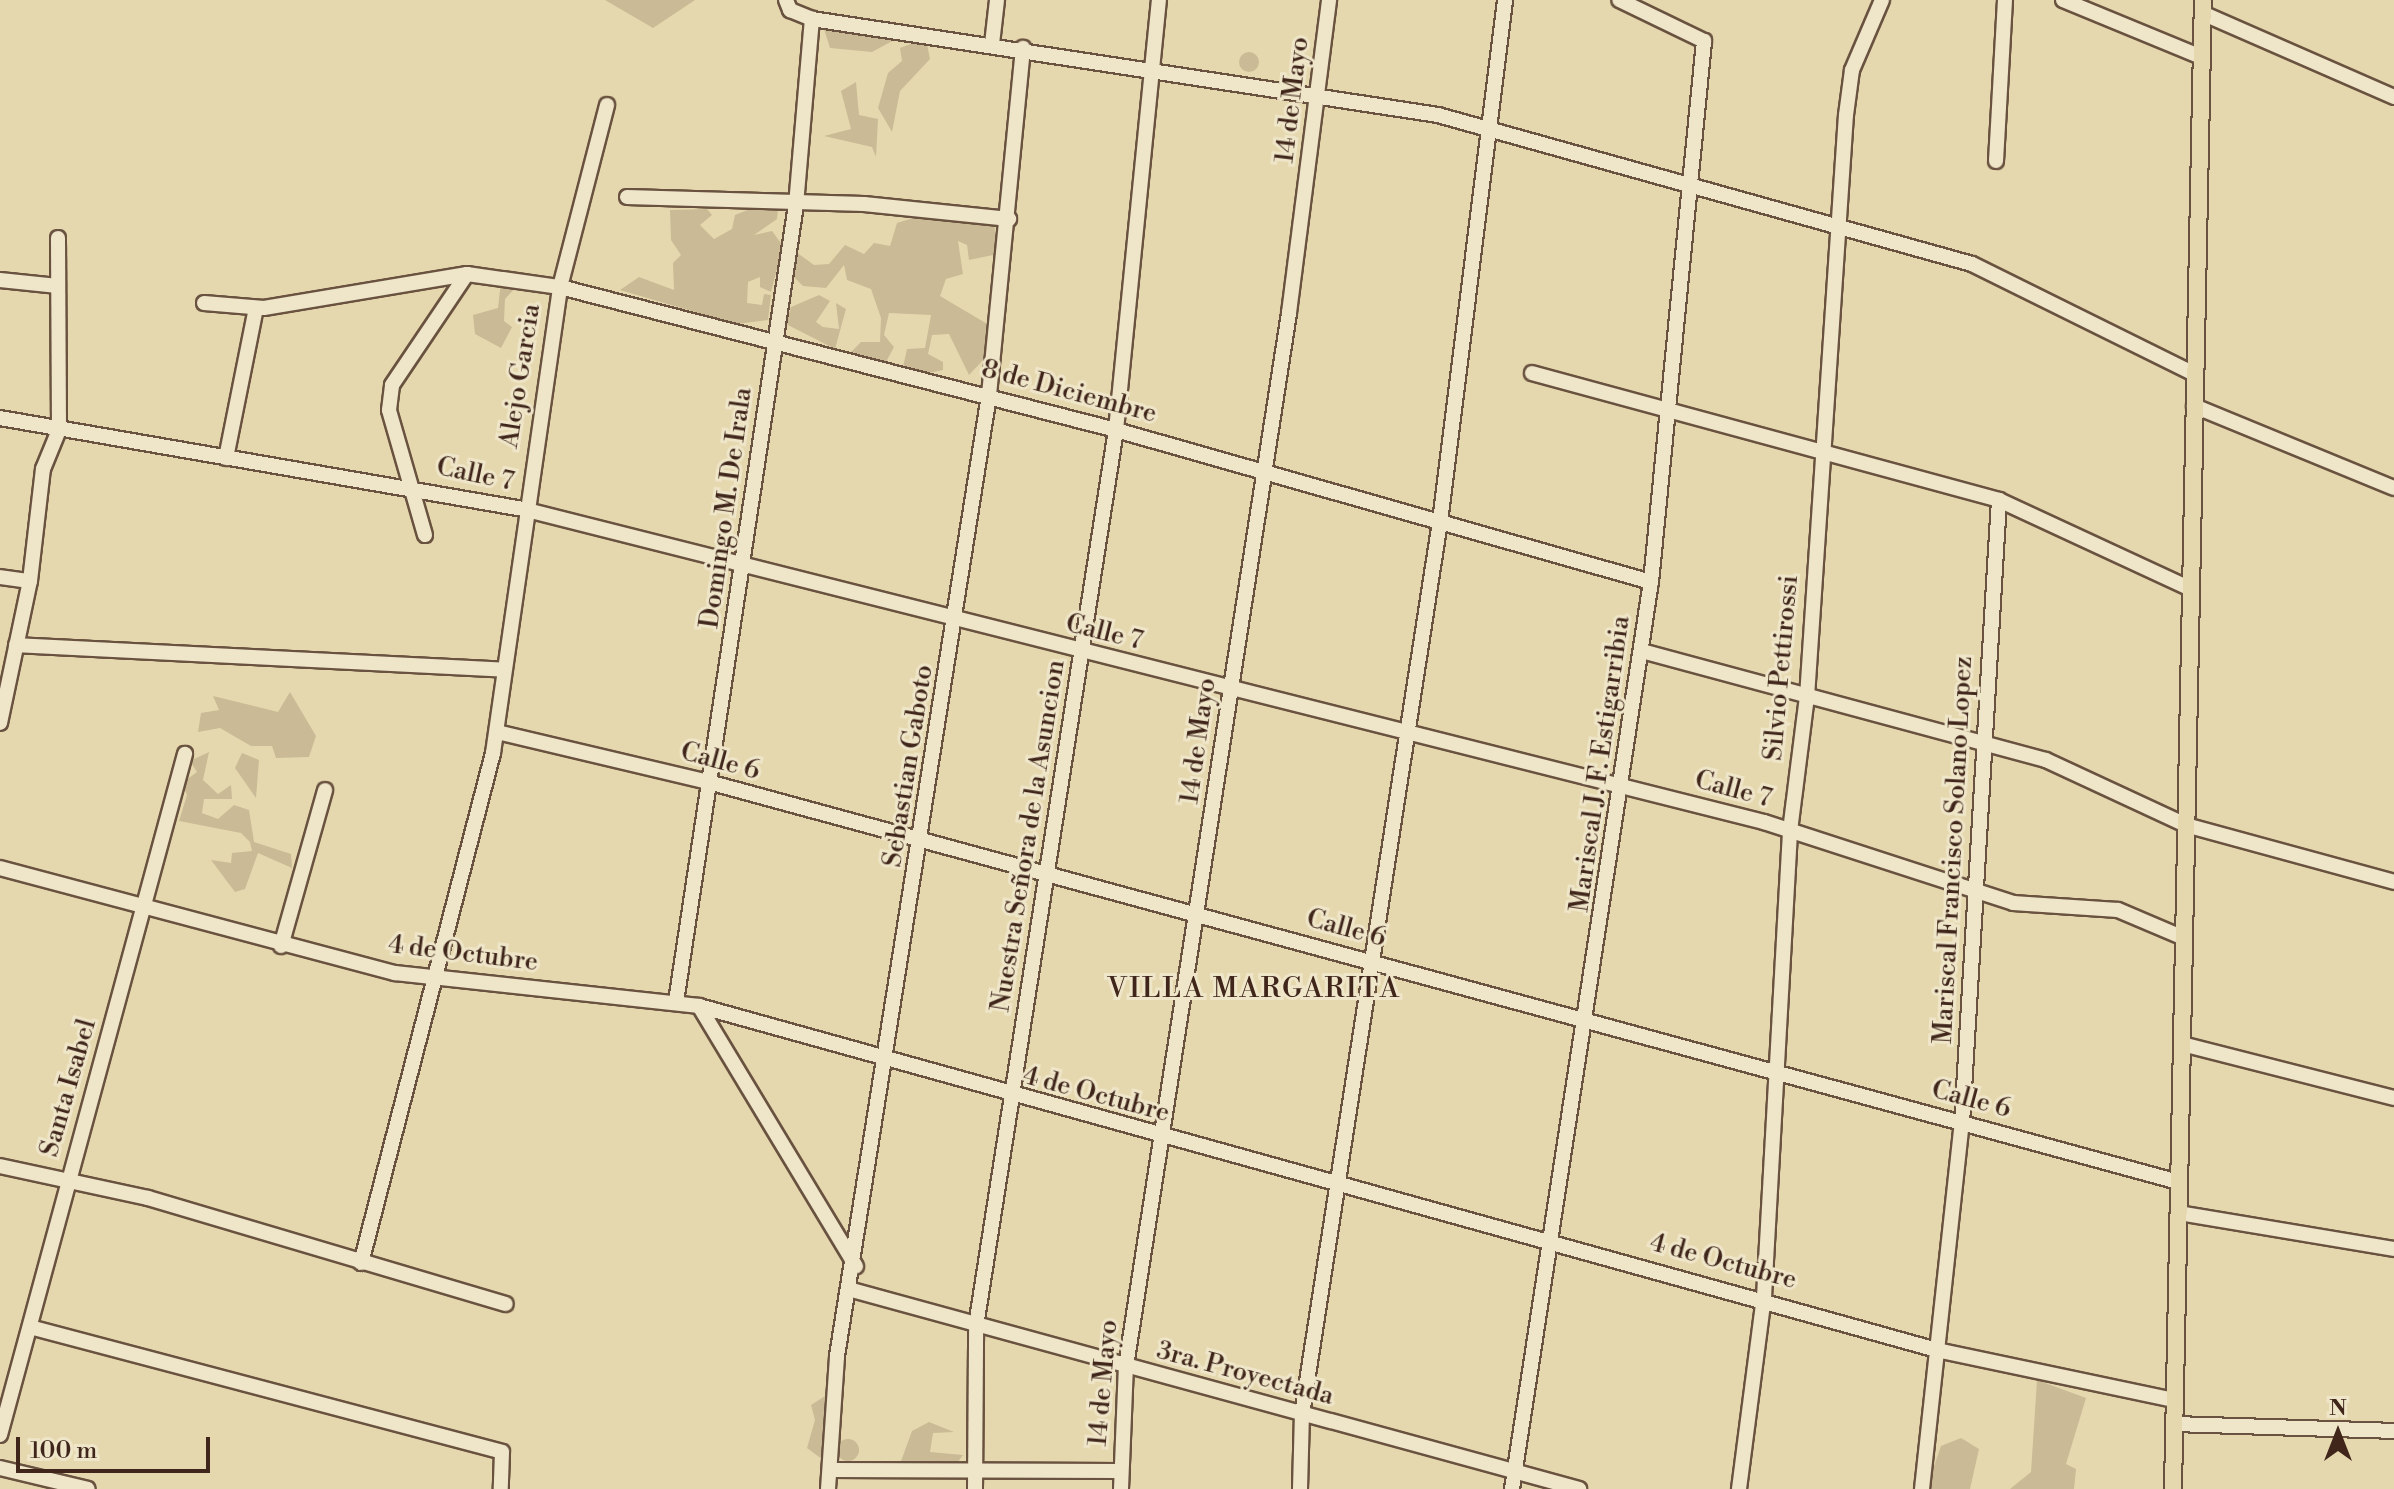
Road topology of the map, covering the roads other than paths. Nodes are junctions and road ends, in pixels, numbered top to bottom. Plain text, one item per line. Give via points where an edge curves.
1 (786, 0) edge
2 (997, 0) edge
3 (1159, 0) edge
4 (1329, 0) edge
5 (1505, 0) edge
6 (1619, 0) edge
7 (1882, 0) edge
8 (2005, 0) edge
9 (2063, 0) edge
10 (2203, 6) edge
11 (812, 19) junction
12 (992, 44) junction
13 (1023, 48) junction
14 (2201, 57) junction
15 (1154, 69) junction
16 (1319, 93) junction
17 (2394, 97) edge
18 (607, 105) dead end
19 (1491, 131) junction
20 (1996, 161) dead end
21 (1688, 188) junction
22 (627, 197) dead end
23 (796, 205) junction
24 (1009, 219) junction
25 (1838, 229) junction
26 (58, 238) dead end
27 (467, 274) junction
28 (0, 280) edge
29 (58, 286) junction
30 (560, 287) junction
31 (204, 303) dead end
32 (256, 308) junction
33 (776, 340) junction
34 (1532, 373) dead end
35 (2195, 374) junction
36 (989, 395) junction
37 (2194, 406) junction
38 (1670, 409) junction
39 (0, 418) edge
40 (59, 430) junction
41 (1116, 430) junction
42 (1823, 452) junction
43 (226, 458) junction
44 (1264, 471) junction
45 (413, 487) junction
46 (2394, 488) edge
47 (1999, 500) junction
48 (523, 509) junction
49 (1440, 522) junction
50 (425, 535) dead end
51 (744, 562) junction
52 (0, 577) edge
53 (30, 581) junction
54 (1651, 582) junction
55 (2191, 589) junction
56 (955, 619) junction
57 (16, 645) junction
58 (1642, 651) junction
59 (1081, 652) junction
60 (503, 670) junction
61 (1231, 690) junction
62 (1807, 697) junction
63 (0, 723) edge
64 (497, 732) junction
65 (1409, 733) junction
66 (1984, 744) junction
67 (185, 754) dead end
68 (712, 783) junction
69 (1624, 787) junction
70 (325, 790) dead end
71 (2186, 825) junction
72 (1790, 831) junction
73 (922, 843) junction
74 (0, 868) edge
75 (1048, 876) junction
76 (2394, 882) edge
77 (1975, 891) junction
78 (145, 911) junction
79 (1198, 914) junction
80 (2184, 938) junction
81 (281, 946) junction
82 (1373, 961) junction
83 (440, 977) junction
84 (676, 1002) junction
85 (699, 1006) junction
86 (1588, 1018) junction
87 (2182, 1044) junction
88 (888, 1063) junction
89 (1777, 1071) junction
90 (1014, 1097) junction
91 (2394, 1098) edge
92 (1962, 1123) junction
93 (1162, 1137) junction
94 (0, 1166) edge
95 (2179, 1182) junction
96 (67, 1184) junction
97 (1337, 1185) junction
98 (2179, 1213) junction
99 (1552, 1241) junction
100 (2394, 1249) edge
101 (361, 1263) junction
102 (856, 1266) junction
103 (852, 1290) junction
104 (1764, 1297) junction
105 (506, 1304) dead end
106 (976, 1326) junction
107 (30, 1327) junction
108 (1937, 1350) junction
109 (1126, 1366) junction
110 (2175, 1400) junction
111 (1302, 1414) junction
112 (2174, 1424) junction
113 (2394, 1431) edge
114 (0, 1435) edge
115 (0, 1468) edge
116 (830, 1470) junction
117 (975, 1471) junction
118 (1121, 1471) junction
119 (1515, 1472) junction
120 (88, 1489) edge
121 (501, 1489) edge
122 (828, 1489) edge
123 (975, 1489) edge
124 (1121, 1489) edge
125 (1300, 1489) edge
126 (1512, 1489) edge
127 (1579, 1489) edge
128 (1739, 1489) edge
129 (1922, 1489) edge
130 (2173, 1489) edge

1 - 11 street via 790,10
2 - 12 street
3 - 15 street, Nuestra Señora de la Asuncion
4 - 16 street, 14 de Mayo
5 - 19 street
6 - 21 street, Mariscal J. F. Estigarribia via 1704,41
7 - 25 street, Silvio Pettirossi via 1852,70
8 - 20 street
9 - 14 street
10 - 14 main road
10 - 17 street
11 - 12 street
11 - 23 street, Domingo M. De Irala
12 - 13 street
13 - 15 street
13 - 24 street, Sebastian Gaboto
14 - 35 main road
15 - 16 street
15 - 41 street, Nuestra Señora de la Asuncion
16 - 19 street
16 - 44 street, 14 de Mayo
18 - 30 street, Alejo Garcia
19 - 21 street
19 - 49 street
21 - 25 street
21 - 38 street, Mariscal J. F. Estigarribia
22 - 23 street
23 - 24 street via 864,204
23 - 33 street, Domingo M. De Irala
24 - 36 street, Sebastian Gaboto
25 - 35 street via 1972,264
25 - 42 street, Silvio Pettirossi
26 - 29 street
27 - 30 street, 8 de Diciembre
27 - 32 street, 8 de Diciembre
27 - 45 street via 392,385 389,410
28 - 29 street
29 - 40 street
30 - 33 street, 8 de Diciembre
30 - 48 street, Alejo Garcia
31 - 32 street, 8 de Diciembre
32 - 43 street
33 - 36 street, 8 de Diciembre
33 - 51 street, Domingo M. De Irala
34 - 38 street
35 - 37 main road
36 - 41 street, 8 de Diciembre
36 - 56 street, Sebastian Gaboto
37 - 46 street
37 - 55 main road
38 - 42 street
38 - 54 street, Mariscal J. F. Estigarribia
39 - 40 street, Calle 7
40 - 43 street, Calle 7
40 - 53 street via 43,469
41 - 44 street, 8 de Diciembre
41 - 59 street, Nuestra Señora de la Asuncion
42 - 47 street
42 - 62 street, Silvio Pettirossi
43 - 45 street, Calle 7
44 - 49 street, 8 de Diciembre
44 - 61 street, 14 de Mayo
45 - 48 street, Calle 7
45 - 50 street
47 - 55 street
47 - 66 street, Mariscal Francisco Solano Lopez
48 - 51 street, Calle 7
48 - 60 street, Alejo Garcia
49 - 54 street, 8 de Diciembre
49 - 65 street
51 - 56 street, Calle 7
51 - 68 street, Domingo M. De Irala
52 - 53 street
53 - 57 street
54 - 58 street, Mariscal J. F. Estigarribia
55 - 71 main road
56 - 59 street, Calle 7
56 - 73 street, Sebastian Gaboto
57 - 60 street
57 - 63 street
58 - 62 street
58 - 69 street, Mariscal J. F. Estigarribia
59 - 61 street, Calle 7
59 - 75 street, Nuestra Señora de la Asuncion
60 - 64 street, Alejo Garcia
61 - 65 street, Calle 7
61 - 79 street, 14 de Mayo
62 - 66 street
62 - 72 street, Silvio Pettirossi
64 - 68 street, Calle 6
64 - 83 street, Alejo Garcia
65 - 69 street, Calle 7
65 - 82 street
66 - 71 street via 2077,770
66 - 77 street, Mariscal Francisco Solano Lopez
67 - 78 street, Santa Isabel
68 - 73 street, Calle 6
68 - 84 street, Domingo M. De Irala
69 - 72 street, Calle 7
69 - 86 street, Mariscal J. F. Estigarribia
70 - 81 street
71 - 76 street
71 - 80 main road
72 - 77 street, Calle 7
72 - 89 street, Silvio Pettirossi
73 - 75 street, Calle 6
73 - 88 street, Sebastian Gaboto
74 - 78 street, 4 de Octubre
75 - 79 street, Calle 6
75 - 90 street, Nuestra Señora de la Asuncion
77 - 80 street, Calle 7 via 2013,903 2103,906
77 - 92 street, Mariscal Francisco Solano Lopez
78 - 81 street, 4 de Octubre
78 - 96 street, Santa Isabel
79 - 82 street, Calle 6
79 - 93 street, 14 de Mayo
80 - 87 main road
81 - 83 street, 4 de Octubre
82 - 86 street, Calle 6
82 - 97 street
83 - 84 street, 4 de Octubre
83 - 101 street, Alejo Garcia
84 - 85 street, 4 de Octubre
85 - 88 street, 4 de Octubre
85 - 102 street
86 - 89 street, Calle 6
86 - 99 street, Mariscal J. F. Estigarribia
87 - 91 street
87 - 95 main road
88 - 90 street, 4 de Octubre
88 - 102 street, Sebastian Gaboto
89 - 92 street, Calle 6
89 - 104 street, Silvio Pettirossi
90 - 93 street, 4 de Octubre
90 - 106 street, Nuestra Señora de la Asuncion
92 - 95 street, Calle 6
92 - 108 street, Mariscal Francisco Solano Lopez
93 - 97 street, 4 de Octubre
93 - 109 street, 14 de Mayo
94 - 96 street
95 - 98 main road
96 - 101 street via 148,1198
96 - 107 street, Santa Isabel
97 - 99 street, 4 de Octubre
97 - 111 street
98 - 100 street
98 - 110 main road
99 - 104 street, 4 de Octubre
99 - 119 street, Mariscal J. F. Estigarribia
101 - 105 street
102 - 103 street, Sebastian Gaboto
103 - 106 street, 3ra. Proyectada
103 - 116 street, Sebastian Gaboto via 837,1356
104 - 108 street, 4 de Octubre
104 - 128 street, Silvio Pettirossi
106 - 109 street, 3ra. Proyectada
106 - 117 street, Nuestra Señora de la Asuncion
107 - 114 street, Santa Isabel
107 - 121 street via 502,1452
108 - 110 street, 4 de Octubre
108 - 129 street, Mariscal Francisco Solano Lopez
109 - 111 street, 3ra. Proyectada
109 - 118 street, 14 de Mayo
110 - 112 main road
111 - 119 street, 3ra. Proyectada
111 - 125 street
112 - 113 street
112 - 130 main road
115 - 120 street
116 - 117 street
116 - 122 street, Sebastian Gaboto
117 - 118 street
117 - 123 street, Nuestra Señora de la Asuncion
118 - 124 street, 14 de Mayo
119 - 126 street, Mariscal J. F. Estigarribia
119 - 127 street, 3ra. Proyectada

